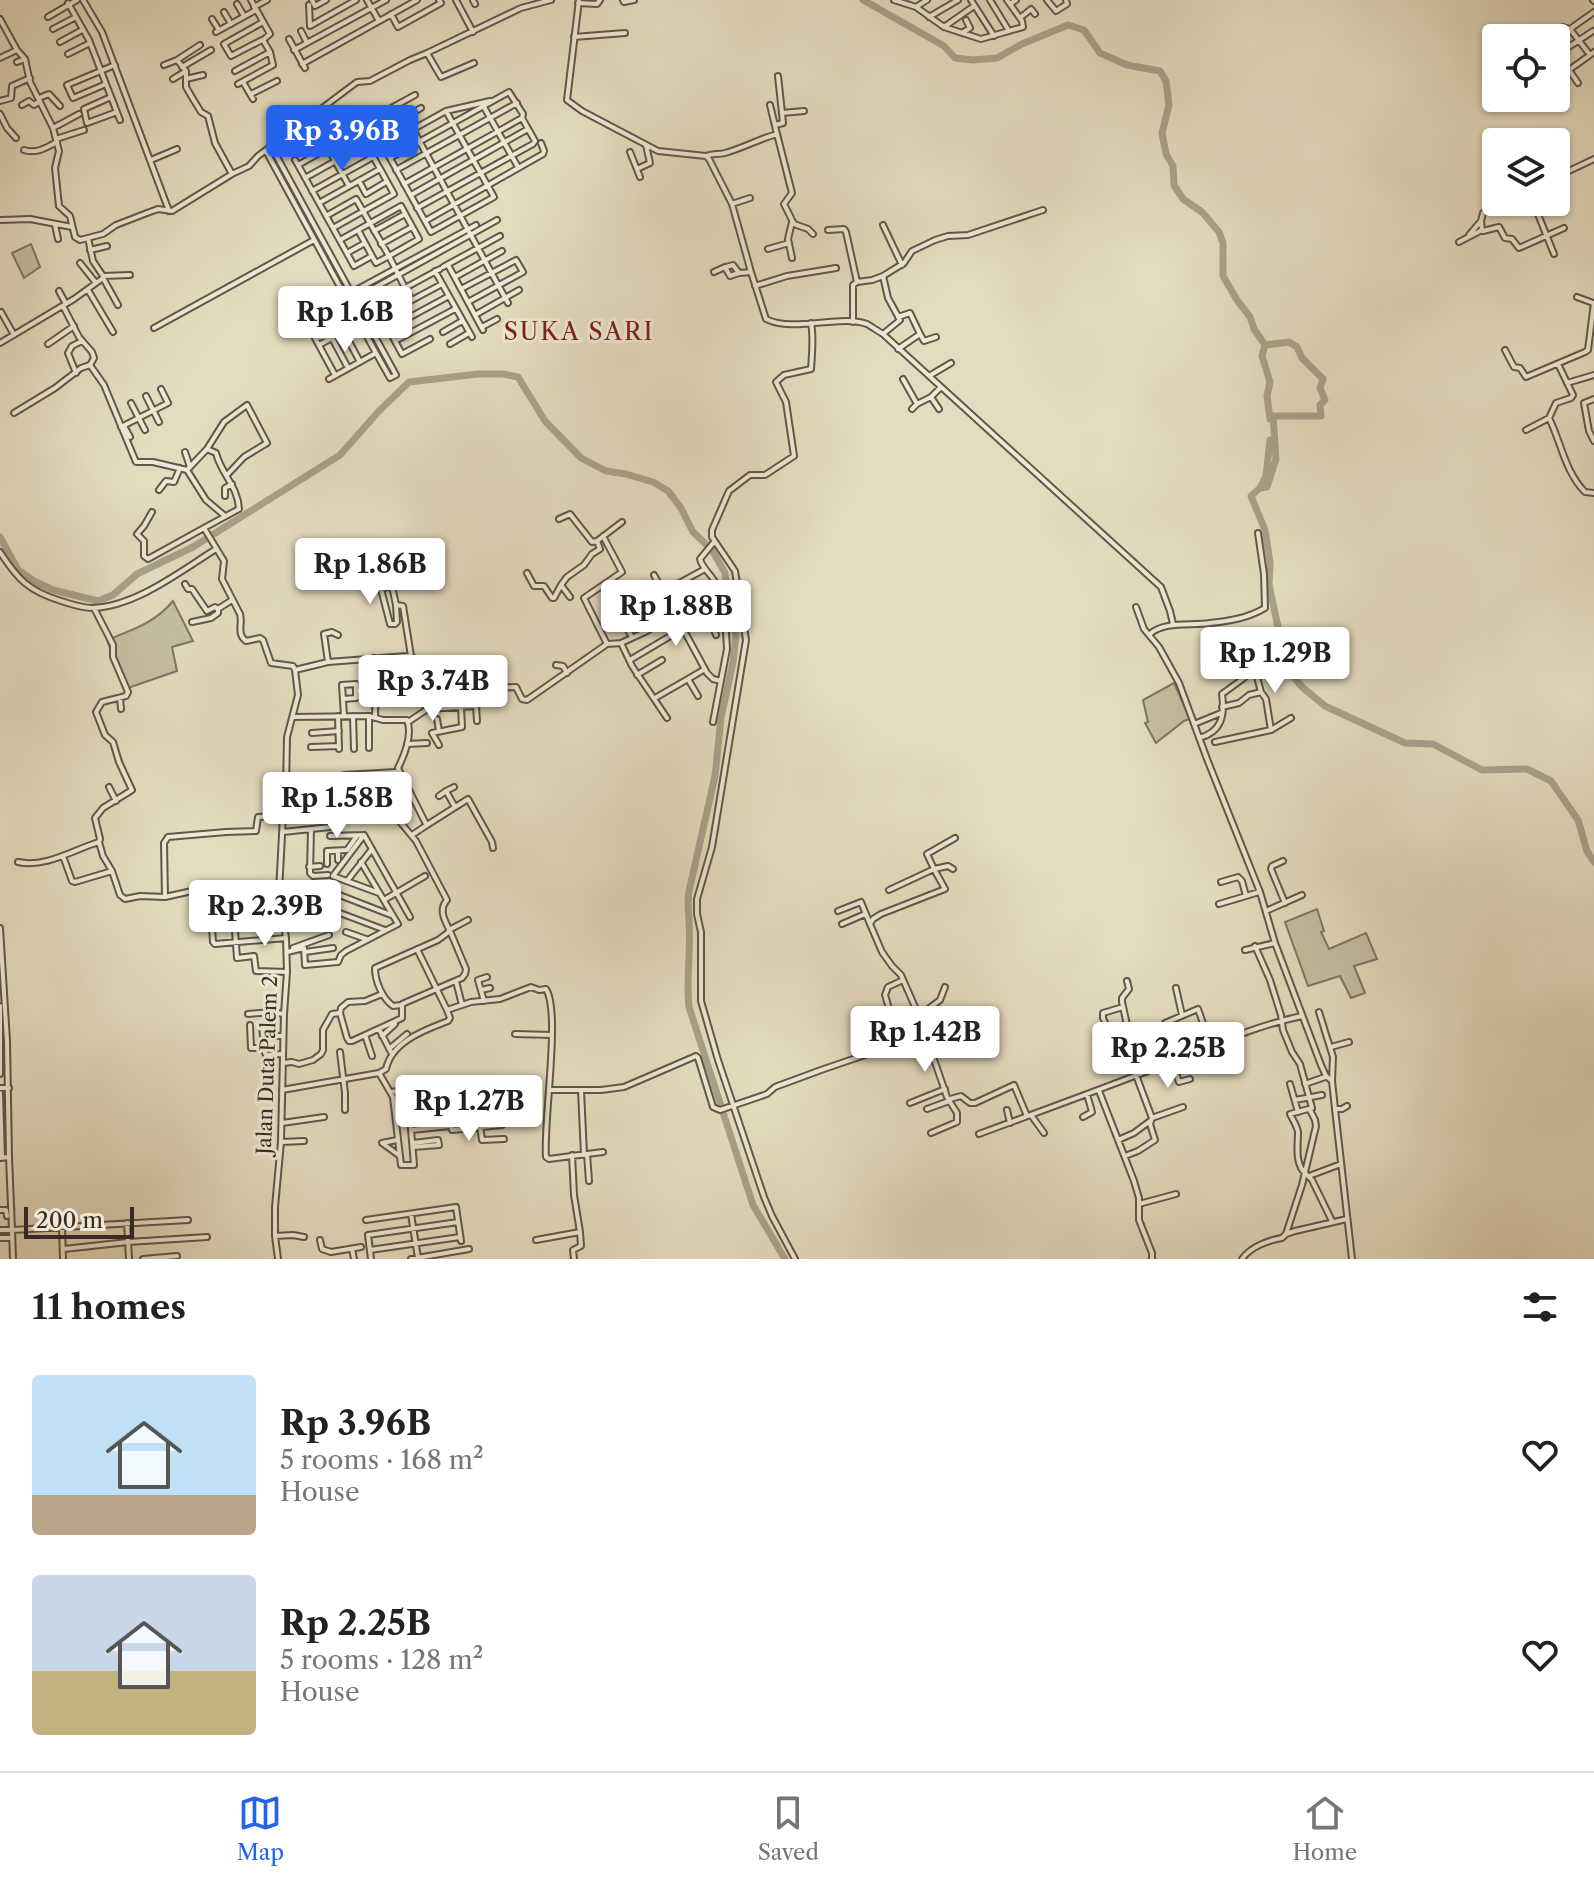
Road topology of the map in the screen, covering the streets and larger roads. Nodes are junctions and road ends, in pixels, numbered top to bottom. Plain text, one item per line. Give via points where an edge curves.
1 (77, 0) edge
2 (83, 0) edge
3 (251, 0) edge
4 (267, 0) edge
5 (326, 0) edge
6 (356, 0) edge
7 (367, 0) edge
8 (386, 0) edge
9 (417, 0) edge
10 (439, 0) edge
11 (456, 0) edge
12 (551, 0) edge
13 (600, 0) edge
14 (623, 0) edge
15 (634, 0) edge
16 (894, 0) edge
17 (916, 0) edge
18 (927, 0) edge
19 (958, 0) edge
20 (971, 0) edge
21 (990, 0) edge
22 (1016, 0) edge
23 (1047, 0) edge
24 (1066, 0) edge
25 (310, 2) edge
26 (540, 2) edge
27 (578, 2) edge
28 (1008, 2) edge
29 (68, 4) junction
30 (237, 4) dead end
31 (974, 6) junction
32 (916, 7) junction
33 (255, 8) junction
34 (371, 8) junction
35 (224, 12) dead end
36 (1594, 12) edge
37 (391, 14) junction
38 (1035, 14) dead end
39 (48, 17) dead end
40 (76, 17) junction
41 (244, 17) junction
42 (929, 17) junction
43 (1020, 18) junction
44 (0, 19) edge
45 (212, 19) dead end
46 (966, 20) dead end
47 (379, 21) junction
48 (263, 22) junction
49 (231, 24) junction
50 (2, 26) edge
51 (944, 27) junction
52 (53, 29) dead end
53 (83, 29) junction
54 (1570, 29) joint
55 (301, 31) dead end
56 (1009, 31) junction
57 (1593, 31) edge
58 (473, 32) junction
59 (625, 33) dead end
60 (962, 33) junction
61 (994, 36) junction
62 (574, 37) junction
63 (289, 39) dead end
64 (263, 40) junction
65 (1579, 41) junction
66 (60, 42) dead end
67 (90, 43) junction
68 (307, 43) junction
69 (200, 45) dead end
70 (1570, 46) edge
71 (17, 50) junction
72 (211, 50) dead end
73 (294, 50) junction
74 (270, 52) junction
75 (427, 53) junction
76 (1592, 53) edge
77 (68, 54) dead end
78 (95, 57) junction
79 (0, 58) edge
80 (25, 59) junction
81 (177, 60) junction
82 (86, 61) dead end
83 (17, 62) dead end
84 (474, 63) dead end
85 (115, 65) junction
86 (164, 65) dead end
87 (184, 69) junction
88 (101, 71) junction
89 (235, 71) dead end
90 (203, 75) dead end
91 (778, 76) dead end
92 (30, 78) junction
93 (173, 79) dead end
94 (186, 79) junction
95 (277, 81) dead end
96 (1578, 83) dead end
97 (106, 84) junction
98 (51, 87) dead end
99 (49, 94) junction
100 (415, 95) dead end
101 (111, 97) junction
102 (40, 100) junction
103 (0, 101) edge
104 (494, 101) junction
105 (517, 103) junction
106 (399, 104) junction
107 (22, 105) dead end
108 (770, 105) dead end
109 (60, 106) dead end
110 (484, 107) junction
111 (421, 108) dead end
112 (446, 111) junction
113 (804, 111) dead end
114 (117, 112) junction
115 (782, 113) junction
116 (0, 114) edge
117 (79, 114) dead end
118 (406, 117) junction
119 (522, 118) junction
120 (491, 119) junction
121 (120, 120) dead end
122 (454, 123) junction
123 (775, 125) junction
124 (53, 128) junction
125 (412, 129) junction
126 (528, 129) junction
127 (84, 130) dead end
128 (497, 131) junction
129 (376, 133) junction
130 (777, 134) junction
131 (460, 136) junction
132 (16, 138) dead end
133 (56, 140) junction
134 (420, 142) junction
135 (504, 143) junction
136 (541, 143) dead end
137 (366, 144) junction
138 (646, 145) junction
139 (271, 146) junction
140 (383, 146) junction
141 (328, 148) junction
142 (467, 148) junction
143 (177, 149) dead end
144 (24, 150) dead end
145 (265, 150) junction
146 (630, 152) dead end
147 (426, 154) junction
148 (511, 156) junction
149 (706, 156) junction
150 (373, 157) junction
151 (390, 158) junction
152 (1594, 159) edge
153 (151, 160) junction
154 (336, 161) junction
155 (474, 161) junction
156 (433, 166) junction
157 (518, 168) junction
158 (380, 169) junction
159 (637, 169) junction
160 (396, 170) junction
161 (1570, 170) edge
162 (480, 172) junction
163 (232, 174) junction
164 (343, 174) junction
165 (640, 177) dead end
166 (305, 178) junction
167 (440, 179) junction
168 (359, 181) junction
169 (387, 182) junction
170 (404, 184) junction
171 (487, 185) junction
172 (349, 186) junction
173 (312, 191) junction
174 (447, 191) junction
175 (366, 194) junction
176 (411, 195) junction
177 (750, 198) dead end
178 (356, 199) junction
179 (319, 203) junction
180 (454, 204) junction
181 (732, 204) junction
182 (417, 208) junction
183 (1043, 210) dead end
184 (169, 211) junction
185 (363, 211) junction
186 (405, 214) junction
187 (326, 216) junction
188 (460, 216) junction
189 (1483, 216) edge
190 (1540, 216) edge
191 (1, 220) edge
192 (497, 220) dead end
193 (792, 220) junction
194 (425, 221) junction
195 (1481, 221) junction
196 (370, 224) junction
197 (55, 225) junction
198 (476, 225) dead end
199 (883, 225) dead end
200 (72, 227) junction
201 (412, 227) junction
202 (333, 228) junction
203 (1564, 228) dead end
204 (358, 230) junction
205 (828, 230) dead end
206 (1482, 230) junction
207 (374, 231) junction
208 (469, 232) junction
209 (319, 234) junction
210 (813, 234) dead end
211 (500, 236) dead end
212 (1547, 236) junction
213 (1468, 237) junction
214 (88, 238) junction
215 (58, 239) dead end
216 (314, 239) junction
217 (340, 240) junction
218 (1459, 242) dead end
219 (365, 243) junction
220 (789, 243) junction
221 (381, 244) junction
222 (107, 246) dead end
223 (478, 248) junction
224 (768, 249) dead end
225 (90, 250) junction
226 (502, 251) dead end
227 (347, 253) junction
228 (1554, 254) dead end
229 (372, 256) junction
230 (389, 256) junction
231 (792, 258) dead end
232 (485, 261) junction
233 (80, 263) dead end
234 (902, 265) junction
235 (725, 267) junction
236 (442, 268) junction
237 (836, 268) dead end
238 (396, 272) junction
239 (714, 272) dead end
240 (751, 272) junction
241 (491, 273) junction
242 (739, 273) junction
243 (130, 275) dead end
244 (883, 276) junction
245 (103, 277) junction
246 (455, 277) junction
247 (857, 282) junction
248 (96, 283) junction
249 (442, 284) junction
250 (498, 285) junction
251 (755, 286) junction
252 (405, 288) junction
253 (461, 289) junction
254 (88, 290) junction
255 (519, 290) dead end
256 (59, 291) dead end
257 (351, 292) junction
258 (345, 296) junction
259 (449, 296) junction
260 (1577, 297) dead end
261 (355, 298) junction
262 (412, 300) junction
263 (507, 300) junction
264 (349, 302) junction
265 (468, 302) junction
266 (1594, 303) edge
267 (64, 305) junction
268 (118, 305) dead end
269 (455, 309) junction
270 (1, 312) edge
271 (475, 315) junction
272 (382, 316) junction
273 (898, 317) junction
274 (497, 319) dead end
275 (462, 321) junction
276 (853, 322) junction
277 (811, 323) junction
278 (74, 326) junction
279 (154, 328) dead end
280 (388, 329) junction
281 (113, 332) dead end
282 (443, 332) dead end
283 (883, 334) junction
284 (920, 334) junction
285 (14, 335) junction
286 (331, 337) junction
287 (936, 337) dead end
288 (430, 339) dead end
289 (82, 341) junction
290 (395, 341) junction
291 (0, 343) edge
292 (48, 344) dead end
293 (450, 344) dead end
294 (898, 349) junction
295 (1505, 350) dead end
296 (376, 353) junction
297 (360, 362) junction
298 (951, 363) dead end
299 (1558, 364) junction
300 (90, 365) junction
301 (348, 368) junction
302 (76, 373) junction
303 (335, 375) junction
304 (1594, 375) edge
305 (929, 376) junction
306 (329, 379) dead end
307 (903, 379) dead end
308 (1567, 383) junction
309 (941, 387) junction
310 (161, 389) dead end
311 (146, 396) dead end
312 (931, 397) junction
313 (1579, 398) junction
314 (1594, 399) edge
315 (131, 403) dead end
316 (917, 404) junction
317 (912, 409) dead end
318 (939, 409) dead end
319 (116, 410) dead end
320 (153, 410) junction
321 (14, 413) dead end
322 (138, 418) junction
323 (1549, 418) junction
324 (159, 422) dead end
325 (123, 426) junction
326 (145, 430) dead end
327 (1526, 430) dead end
328 (130, 437) dead end
329 (1594, 441) edge
330 (207, 449) junction
331 (185, 452) dead end
332 (180, 468) junction
333 (188, 468) junction
334 (227, 475) junction
335 (232, 484) junction
336 (159, 490) dead end
337 (1594, 493) edge
338 (225, 496) dead end
339 (152, 512) dead end
340 (225, 516) junction
341 (559, 519) dead end
342 (622, 522) dead end
343 (205, 530) junction
344 (1258, 533) dead end
345 (603, 536) junction
346 (597, 541) junction
347 (714, 543) junction
348 (216, 549) junction
349 (0, 552) edge
350 (705, 569) junction
351 (527, 573) dead end
352 (654, 575) dead end
353 (185, 584) dead end
354 (561, 585) junction
355 (717, 586) junction
356 (719, 592) junction
357 (664, 593) junction
358 (570, 597) dead end
359 (703, 599) junction
360 (232, 600) junction
361 (611, 601) dead end
362 (721, 604) junction
363 (396, 605) junction
364 (1136, 607) dead end
365 (94, 608) junction
366 (640, 608) dead end
367 (218, 609) junction
368 (708, 611) junction
369 (676, 615) junction
370 (192, 622) dead end
371 (1173, 624) junction
372 (682, 627) junction
373 (1150, 634) junction
374 (338, 635) dead end
375 (716, 635) dead end
376 (632, 637) junction
377 (621, 643) junction
378 (607, 644) junction
379 (411, 656) junction
380 (374, 658) junction
381 (630, 660) junction
382 (662, 660) dead end
383 (328, 662) junction
384 (556, 665) dead end
385 (1240, 667) dead end
386 (705, 669) junction
387 (295, 670) junction
388 (567, 673) junction
389 (637, 675) junction
390 (1257, 677) dead end
391 (688, 679) junction
392 (721, 681) junction
393 (374, 690) dead end
394 (356, 691) junction
395 (1261, 692) junction
396 (698, 696) dead end
397 (120, 698) junction
398 (655, 698) junction
399 (343, 699) junction
400 (476, 706) junction
401 (461, 707) junction
402 (121, 709) dead end
403 (427, 709) junction
404 (1222, 710) junction
405 (341, 716) junction
406 (353, 716) junction
407 (369, 716) junction
408 (293, 717) junction
409 (375, 718) junction
410 (667, 718) dead end
411 (1291, 718) dead end
412 (437, 719) dead end
413 (477, 721) dead end
414 (408, 722) junction
415 (713, 722) dead end
416 (1194, 724) junction
417 (447, 729) junction
418 (1271, 730) junction
419 (339, 731) junction
420 (439, 731) junction
421 (312, 733) dead end
422 (451, 738) dead end
423 (1199, 738) junction
424 (1218, 741) dead end
425 (427, 743) dead end
426 (407, 744) junction
427 (439, 745) dead end
428 (311, 747) dead end
429 (369, 748) dead end
430 (354, 749) dead end
431 (398, 772) junction
432 (109, 787) dead end
433 (454, 787) dead end
434 (286, 788) junction
435 (446, 791) junction
436 (411, 796) junction
437 (439, 796) dead end
438 (116, 801) junction
439 (372, 802) junction
440 (393, 807) junction
441 (455, 807) junction
442 (283, 816) junction
443 (427, 825) junction
444 (311, 829) junction
445 (283, 832) junction
446 (364, 835) junction
447 (412, 835) junction
448 (330, 836) dead end
449 (357, 836) junction
450 (955, 838) dead end
451 (99, 842) junction
452 (493, 848) dead end
453 (372, 849) junction
454 (338, 851) junction
455 (63, 856) junction
456 (338, 860) dead end
457 (1283, 861) dead end
458 (18, 862) dead end
459 (361, 862) junction
460 (327, 864) dead end
461 (320, 866) dead end
462 (309, 867) junction
463 (934, 869) junction
464 (953, 869) dead end
465 (112, 871) junction
466 (328, 875) dead end
467 (425, 876) dead end
468 (347, 881) junction
469 (1221, 882) dead end
470 (324, 889) dead end
471 (889, 890) dead end
472 (279, 892) junction
473 (1260, 892) junction
474 (397, 893) junction
475 (1302, 895) dead end
476 (1246, 896) junction
477 (165, 897) junction
478 (383, 897) junction
479 (1284, 903) junction
480 (1219, 904) dead end
481 (332, 910) dead end
482 (838, 911) dead end
483 (1266, 911) junction
484 (866, 914) junction
485 (394, 916) junction
486 (410, 917) dead end
487 (468, 920) dead end
488 (842, 924) dead end
489 (870, 924) junction
490 (0, 928) edge
491 (212, 928) dead end
492 (385, 930) junction
493 (235, 931) dead end
494 (450, 931) junction
495 (329, 935) dead end
496 (286, 938) junction
497 (366, 939) junction
498 (1, 943) edge
499 (235, 943) junction
500 (1275, 943) junction
501 (332, 946) dead end
502 (1255, 946) junction
503 (353, 947) junction
504 (417, 949) junction
505 (1245, 950) dead end
506 (287, 951) junction
507 (305, 952) junction
508 (287, 972) junction
509 (487, 977) dead end
510 (903, 980) junction
511 (456, 981) junction
512 (1127, 981) dead end
513 (945, 987) dead end
514 (437, 988) junction
515 (490, 988) dead end
516 (1176, 988) dead end
517 (481, 990) junction
518 (383, 994) junction
519 (484, 1001) junction
520 (401, 1005) junction
521 (462, 1005) junction
522 (0, 1006) edge
523 (1123, 1007) junction
524 (447, 1010) junction
525 (1319, 1012) dead end
526 (340, 1013) junction
527 (248, 1014) dead end
528 (284, 1014) junction
529 (0, 1015) edge
530 (1182, 1015) junction
531 (919, 1016) junction
532 (1302, 1016) junction
533 (399, 1020) junction
534 (1282, 1020) junction
535 (1165, 1023) dead end
536 (922, 1024) junction
537 (250, 1025) dead end
538 (262, 1026) dead end
539 (379, 1029) junction
540 (903, 1029) dead end
541 (250, 1033) junction
542 (260, 1033) dead end
543 (407, 1034) dead end
544 (515, 1034) dead end
545 (0, 1035) edge
546 (365, 1035) junction
547 (552, 1035) junction
548 (283, 1036) junction
549 (382, 1036) junction
550 (1111, 1036) dead end
551 (926, 1037) junction
552 (1349, 1042) dead end
553 (899, 1043) junction
554 (1163, 1045) dead end
555 (1211, 1046) junction
556 (1331, 1047) junction
557 (1204, 1049) junction
558 (391, 1051) junction
559 (340, 1052) dead end
560 (1, 1053) edge
561 (283, 1054) junction
562 (372, 1056) dead end
563 (1138, 1056) junction
564 (1172, 1062) junction
565 (283, 1063) junction
566 (1207, 1066) dead end
567 (1146, 1072) junction
568 (379, 1073) junction
569 (0, 1074) edge
570 (1136, 1075) junction
571 (1329, 1078) junction
572 (344, 1079) junction
573 (1190, 1079) dead end
574 (1290, 1084) dead end
575 (1305, 1084) junction
576 (9, 1088) junction
577 (945, 1089) junction
578 (0, 1090) edge
579 (282, 1090) junction
580 (406, 1090) dead end
581 (549, 1090) junction
582 (581, 1090) junction
583 (446, 1091) junction
584 (1099, 1091) junction
585 (391, 1092) junction
586 (1087, 1094) junction
587 (500, 1095) dead end
588 (1322, 1095) dead end
589 (1309, 1096) junction
590 (462, 1098) junction
591 (476, 1098) junction
592 (0, 1100) edge
593 (949, 1100) junction
594 (1295, 1100) junction
595 (910, 1103) dead end
596 (394, 1105) junction
597 (1347, 1106) dead end
598 (732, 1107) junction
599 (1183, 1107) dead end
600 (927, 1109) dead end
601 (1335, 1109) junction
602 (345, 1110) dead end
603 (502, 1110) dead end
604 (1007, 1110) dead end
605 (1310, 1110) junction
606 (448, 1111) junction
607 (478, 1112) junction
608 (1298, 1112) junction
609 (434, 1113) junction
610 (410, 1116) junction
611 (1029, 1116) junction
612 (324, 1117) dead end
613 (1083, 1117) dead end
614 (1151, 1119) junction
615 (0, 1121) edge
616 (282, 1123) junction
617 (1010, 1123) junction
618 (502, 1125) dead end
619 (450, 1126) junction
620 (480, 1127) junction
621 (465, 1129) junction
622 (411, 1130) junction
623 (931, 1133) dead end
624 (1044, 1133) dead end
625 (979, 1134) dead end
626 (504, 1139) dead end
627 (1, 1140) edge
628 (398, 1140) junction
629 (1118, 1140) junction
630 (304, 1141) dead end
631 (281, 1142) junction
632 (413, 1145) junction
633 (603, 1152) dead end
634 (586, 1154) junction
635 (572, 1155) junction
636 (400, 1156) junction
637 (9, 1157) junction
638 (1125, 1157) junction
639 (1, 1158) edge
640 (1341, 1164) junction
641 (1306, 1174) junction
642 (0, 1176) edge
643 (10, 1176) junction
644 (589, 1181) dead end
645 (0, 1192) edge
646 (10, 1192) junction
647 (1176, 1194) dead end
648 (1139, 1204) junction
649 (0, 1213) edge
650 (411, 1214) junction
651 (9, 1216) junction
652 (1347, 1219) junction
653 (188, 1220) dead end
654 (366, 1220) dead end
655 (1332, 1221) junction
656 (458, 1222) junction
657 (127, 1223) junction
658 (62, 1226) junction
659 (413, 1228) junction
660 (0, 1230) edge
661 (12, 1230) junction
662 (580, 1232) junction
663 (1290, 1232) junction
664 (275, 1236) junction
665 (207, 1237) dead end
666 (304, 1237) dead end
667 (0, 1238) edge
668 (10, 1238) dead end
669 (320, 1240) dead end
670 (536, 1240) dead end
671 (128, 1242) junction
672 (415, 1243) junction
673 (361, 1247) dead end
674 (64, 1249) junction
675 (352, 1249) junction
676 (469, 1249) dead end
677 (370, 1250) junction
678 (177, 1256) dead end
679 (418, 1258) edge
680 (13, 1259) edge
681 (63, 1259) edge
682 (129, 1259) edge
683 (143, 1259) edge
684 (278, 1259) edge
685 (354, 1259) edge
686 (371, 1259) edge
687 (411, 1259) edge
688 (574, 1259) edge
689 (795, 1259) edge
690 (1152, 1259) edge
691 (1242, 1259) edge
692 (1352, 1259) edge

1 - 29 street
2 - 85 street
3 - 33 street
4 - 33 street
5 - 25 street via 315,6
6 - 25 street via 310,26
7 - 34 street
8 - 34 street
9 - 37 street
10 - 37 street via 398,27
11 - 58 street
12 - 26 street
13 - 27 street
14 - 15 street
16 - 32 street
17 - 32 street
18 - 32 street
19 - 42 street
20 - 31 street
21 - 56 street
22 - 28 street
23 - 24 street via 1055,11
26 - 58 street
27 - 62 street
28 - 43 street
29 - 39 street
29 - 40 street
30 - 41 street
31 - 51 street
31 - 61 street
32 - 42 street
33 - 41 street
33 - 48 street
34 - 47 street
34 - 68 street
35 - 49 street
36 - 54 street
37 - 47 street
38 - 43 street via 1031,9
40 - 52 street
40 - 53 street
41 - 49 street
42 - 51 street
43 - 56 street via 1023,27
44 - 50 street
45 - 49 street via 218,31
46 - 60 street via 970,28
47 - 73 street via 304,66
48 - 64 street via 270,34
48 - 64 street via 224,44 231,56
50 - 71 street
51 - 60 street
53 - 66 street
53 - 67 street
54 - 65 street
55 - 68 street
56 - 61 street
57 - 65 street
58 - 75 street
59 - 62 street
60 - 61 street via 981,39
62 - 138 street via 567,100
63 - 73 street
64 - 74 street
65 - 70 street
65 - 76 street
67 - 77 street
67 - 78 street
68 - 73 street
69 - 81 street
71 - 79 street
71 - 80 street
72 - 87 street
74 - 89 street
74 - 95 street via 273,66 241,83 252,97
75 - 84 street via 440,77
75 - 139 street via 355,83
76 - 96 street via 1569,70
78 - 82 street
78 - 88 street
80 - 83 street
80 - 92 street
81 - 86 street
81 - 87 street
85 - 88 street
85 - 153 street
87 - 93 street
87 - 94 street
88 - 97 street
88 - 97 street via 67,85 73,98
90 - 94 street
91 - 115 street
92 - 102 street
92 - 103 street via 12,86 11,98
94 - 163 street
97 - 101 street
98 - 99 street
99 - 102 street
99 - 109 street
100 - 106 street
101 - 114 street
101 - 114 street via 84,109 87,123
102 - 107 street
102 - 124 street
104 - 105 street via 509,92
104 - 110 street
104 - 112 street
105 - 119 street
105 - 120 street
106 - 118 street
106 - 129 street via 370,120
108 - 123 street
110 - 120 street
110 - 122 street
111 - 118 street
112 - 122 street
112 - 125 street
113 - 115 street
114 - 121 street
115 - 123 street via 783,123
116 - 132 street
117 - 124 street
118 - 125 street
118 - 129 street
119 - 126 street
119 - 128 street
120 - 128 street
120 - 131 street
122 - 131 street
122 - 134 street
123 - 130 street
124 - 133 street
125 - 134 street
125 - 140 street
126 - 135 street
126 - 148 street via 534,142
127 - 133 street
128 - 135 street
128 - 142 street
129 - 140 street
130 - 149 street
130 - 193 street via 792,193 784,204
131 - 142 street
131 - 147 street
133 - 144 street via 39,151
133 - 200 street via 58,203
134 - 147 street
134 - 151 street
135 - 148 street
135 - 155 street
136 - 157 street via 543,154
137 - 141 street via 359,131
137 - 150 street
137 - 154 street
138 - 149 street
138 - 159 street via 650,163
139 - 145 street
139 - 209 street
140 - 151 street
141 - 154 street
141 - 166 street via 297,163
142 - 155 street
142 - 156 street
143 - 153 street
145 - 163 street
145 - 216 street
146 - 159 street
147 - 156 street
147 - 160 street
148 - 157 street
148 - 162 street
149 - 181 street
150 - 158 street
150 - 164 street
151 - 160 street
152 - 161 street
153 - 184 street
154 - 164 street
154 - 166 street
155 - 162 street
155 - 167 street
156 - 167 street
156 - 170 street
157 - 171 street
158 - 168 street
158 - 169 street
159 - 165 street
160 - 170 street
162 - 171 street
162 - 174 street
163 - 184 street
164 - 172 street
164 - 173 street
166 - 173 street
167 - 174 street
167 - 176 street
168 - 172 street
168 - 175 street
169 - 175 street
169 - 185 street via 394,194
170 - 176 street
171 - 180 street
171 - 188 street via 494,197
172 - 179 street
173 - 179 street
174 - 180 street
174 - 182 street
175 - 178 street
176 - 182 street
177 - 181 street
178 - 185 street
178 - 187 street
179 - 187 street
180 - 188 street
180 - 194 street
181 - 240 street
182 - 194 street
183 - 234 street via 968,235 935,240 912,251
184 - 214 street via 158,209
185 - 196 street
185 - 202 street
186 - 196 street via 401,206
186 - 201 street
186 - 207 street
187 - 202 street
188 - 194 street via 433,232
188 - 208 street
189 - 195 street
190 - 212 street
191 - 197 street
192 - 208 street
193 - 210 street
193 - 220 street
195 - 206 street
195 - 213 street
196 - 204 street
196 - 207 street
197 - 200 street
197 - 215 street
198 - 208 street
199 - 234 street
200 - 214 street via 78,240
201 - 221 street
201 - 230 street via 419,239
202 - 217 street
203 - 212 street
204 - 217 street
204 - 219 street
205 - 247 street via 845,230
206 - 212 street via 1499,227 1518,248
206 - 213 street
207 - 221 street
208 - 223 street
208 - 238 street
209 - 216 street
209 - 257 street
211 - 223 street
212 - 228 street
213 - 218 street
214 - 225 street
216 - 258 street
216 - 279 street
217 - 227 street
219 - 227 street
219 - 229 street
220 - 224 street
220 - 231 street
221 - 230 street
222 - 225 street
223 - 232 street
223 - 236 street
225 - 245 street
226 - 232 street
227 - 229 street via 354,266
229 - 230 street via 376,263
230 - 238 street
232 - 241 street
232 - 246 street
233 - 248 street
234 - 244 street
235 - 239 street
235 - 242 street via 733,265
235 - 242 street via 729,276
236 - 246 street
236 - 249 street
236 - 252 street
237 - 251 street
238 - 252 street
238 - 257 street
238 - 261 street
240 - 242 street
240 - 251 street
241 - 250 street
241 - 250 street via 516,260 523,272
241 - 253 street
243 - 245 street
244 - 247 street
244 - 273 street
245 - 248 street
245 - 268 street
246 - 253 street
247 - 276 street
248 - 254 street
249 - 259 street
249 - 262 street
250 - 263 street
250 - 265 street
251 - 277 street via 768,320
252 - 262 street
252 - 272 street via 374,302
253 - 265 street
254 - 267 street
254 - 281 street
255 - 263 street
256 - 267 street
257 - 258 street
257 - 261 street
258 - 264 street
259 - 269 street
259 - 280 street
260 - 266 street
261 - 264 street
261 - 296 street via 396,375 390,378
262 - 272 street
263 - 271 street
264 - 296 street
265 - 271 street
266 - 299 street via 1588,350
267 - 278 street
267 - 285 street
269 - 275 street
269 - 290 street
270 - 285 street
271 - 274 street via 483,329
272 - 280 street
273 - 283 street via 900,321
273 - 284 street via 909,312
275 - 282 street
275 - 293 street via 470,335
276 - 277 street
276 - 283 street
277 - 347 street via 811,369 784,375 776,384 786,402 794,456 764,475 750,475 729,491 713,525
278 - 289 street
278 - 292 street
280 - 290 street
283 - 294 street
284 - 287 street via 924,341
284 - 294 street
285 - 291 street
286 - 297 street via 344,332
286 - 301 street
286 - 303 street via 315,338
288 - 290 street via 402,354
289 - 300 street via 94,357
289 - 302 street via 68,353
294 - 305 street
295 - 299 street via 1526,377
296 - 297 street
297 - 301 street
298 - 305 street
299 - 308 street
300 - 302 street
300 - 325 street
301 - 303 street
302 - 321 street
303 - 306 street
304 - 308 street
305 - 309 street
307 - 316 street
308 - 313 street
309 - 312 street
309 - 371 street via 1161,587
310 - 320 street via 168,403
311 - 320 street
312 - 316 street
312 - 318 street
313 - 314 street
313 - 323 street via 1556,403
313 - 329 street
315 - 322 street
316 - 317 street
319 - 325 street
320 - 322 street
320 - 324 street
322 - 325 street
322 - 326 street
323 - 327 street
323 - 337 street via 1579,486
325 - 328 street
325 - 332 street via 138,463
330 - 333 street
330 - 334 street via 216,453
330 - 334 street via 224,422 247,405 268,442
331 - 333 street
332 - 333 street
332 - 336 street via 174,482 166,481
333 - 340 street via 206,500
334 - 335 street
335 - 338 street via 225,488
335 - 340 street via 239,509
339 - 343 street via 137,534 148,559
340 - 343 street
341 - 346 street via 570,514
342 - 345 street
343 - 348 street
344 - 371 street via 1265,608 1222,622
345 - 346 street
345 - 378 street via 622,572 584,598
346 - 354 street via 600,549
347 - 350 street via 700,559
347 - 598 street via 735,571 746,640 712,847 697,906 702,1008
348 - 360 street via 224,561 222,579
348 - 365 street via 144,593
349 - 365 street via 28,587
350 - 355 street
350 - 357 street
351 - 354 street via 534,587 543,586 553,598
352 - 357 street
353 - 367 street via 207,611
354 - 358 street
355 - 356 street
355 - 359 street
356 - 359 street
356 - 362 street
357 - 366 street
357 - 369 street
359 - 368 street
359 - 369 street
360 - 367 street
360 - 387 street via 242,619 244,640 260,638 271,663
361 - 376 street
362 - 368 street
362 - 392 street via 727,649
363 - 363 street via 393,587 381,589 390,624 397,622
363 - 379 street via 404,607
364 - 373 street
365 - 397 street via 128,691
367 - 370 street via 214,617
368 - 372 street
368 - 375 street
369 - 372 street
369 - 376 street
371 - 373 street
372 - 381 street
372 - 386 street
373 - 416 street via 1179,683
374 - 383 street via 324,634
376 - 377 street
377 - 378 street
377 - 381 street
378 - 388 street
379 - 380 street
379 - 403 street via 422,664
380 - 383 street
380 - 409 street
381 - 389 street
382 - 389 street
383 - 387 street
384 - 388 street
385 - 404 street via 1244,678 1222,694
386 - 391 street
386 - 392 street
387 - 408 street, Jalan Duta Palem 2 via 298,695
388 - 400 street via 525,701 516,687 490,688
389 - 398 street
390 - 395 street
391 - 396 street
391 - 398 street
392 - 415 street
393 - 394 street
394 - 399 street via 356,698
394 - 399 street via 356,684 342,685
395 - 404 street
395 - 418 street
397 - 402 street
397 - 438 street via 102,702 95,711 132,790
398 - 410 street
399 - 405 street
400 - 401 street
400 - 413 street
401 - 403 street
401 - 417 street via 462,727
403 - 414 street
404 - 416 street
404 - 423 street via 1216,729
405 - 406 street
405 - 408 street
405 - 419 street
406 - 407 street
406 - 430 street
407 - 409 street
407 - 429 street
408 - 434 street, Jalan Duta Palem 2
409 - 414 street
411 - 418 street
412 - 420 street
414 - 426 street
416 - 423 street
417 - 420 street
417 - 422 street
418 - 424 street
419 - 421 street
419 - 428 street via 339,748
420 - 427 street via 432,733
423 - 473 street
425 - 426 street
426 - 431 street
431 - 434 street via 344,775 331,783
431 - 436 street
431 - 439 street
432 - 438 street
433 - 435 street
434 - 442 street, Jalan Duta Palem 2
435 - 437 street
435 - 441 street
436 - 440 street
436 - 443 street
438 - 451 street via 95,818
439 - 440 street
439 - 444 street via 332,804 331,826
440 - 447 street
441 - 443 street
441 - 452 street via 469,799
442 - 445 street, Jalan Duta Palem 2
442 - 477 street via 258,817 256,831 167,838
443 - 447 street
444 - 445 street
444 - 462 street
445 - 472 street, Jalan Duta Palem 2
446 - 449 street
446 - 453 street
446 - 468 street via 333,876
447 - 494 street via 447,900 441,910
448 - 449 street
449 - 454 street via 347,850
450 - 463 street via 927,853
451 - 455 street
451 - 465 street
453 - 459 street
453 - 474 street
454 - 456 street
454 - 460 street via 327,851
455 - 458 street
455 - 465 street via 73,881
457 - 479 street via 1271,869
459 - 468 street
459 - 478 street
461 - 462 street
462 - 466 street via 313,876
463 - 464 street
463 - 471 street
463 - 489 street via 945,889 881,914
465 - 477 street via 122,898
467 - 474 street
468 - 478 street
469 - 476 street via 1239,877
470 - 485 street
472 - 477 street via 238,884
472 - 496 street, Jalan Duta Palem 2
473 - 476 street
473 - 483 street
474 - 478 street
474 - 486 street
475 - 479 street
476 - 480 street
478 - 485 street
479 - 483 street
481 - 492 street
482 - 484 street via 861,902
483 - 500 street
484 - 488 street
484 - 489 street
485 - 492 street via 398,924
487 - 494 street
489 - 510 street
490 - 498 street
491 - 499 street via 214,944
492 - 497 street
493 - 499 street
494 - 504 street
494 - 511 street via 466,969
495 - 506 street
496 - 499 street
496 - 506 street, Jalan Duta Palem 2
497 - 503 street
497 - 503 street via 346,932
498 - 576 street
499 - 508 street via 237,958 254,956 256,970
500 - 502 street
500 - 532 street
501 - 507 street
502 - 505 street
502 - 534 street
503 - 507 street via 338,962 305,965
504 - 514 street
504 - 518 street via 375,968
506 - 507 street
506 - 508 street, Jalan Duta Palem 2
508 - 528 street, Jalan Duta Palem 2
509 - 517 street via 478,980
510 - 531 street
510 - 553 street via 888,987 885,995
511 - 514 street
511 - 521 street
512 - 523 street
513 - 531 street via 940,1000
514 - 520 street
514 - 524 street
515 - 517 street
516 - 530 street
517 - 519 street
518 - 520 street via 393,1006
518 - 526 street via 348,1002
519 - 521 street
519 - 547 street via 531,987 546,989
520 - 533 street
521 - 524 street
522 - 529 street
523 - 550 street via 1103,1013
523 - 563 street
524 - 558 street via 448,1021 416,1033
525 - 556 street
526 - 546 street via 348,1040
526 - 565 street via 332,1014 323,1030 321,1054 299,1064
527 - 528 street
528 - 548 street, Jalan Duta Palem 2
529 - 545 street
530 - 535 street
530 - 555 street via 1198,1009
531 - 536 street
532 - 534 street
532 - 571 street
533 - 539 street
533 - 549 street
534 - 555 street
534 - 575 street
536 - 540 street
536 - 551 street
537 - 541 street
538 - 548 street via 263,1036
539 - 546 street
539 - 549 street
541 - 542 street
541 - 561 street via 251,1048 263,1048 266,1055
543 - 558 street
544 - 547 street
545 - 560 street
546 - 562 street
547 - 581 street
548 - 561 street, Jalan Duta Palem 2
549 - 558 street
551 - 553 street
551 - 577 street
552 - 556 street
553 - 598 street
554 - 563 street
555 - 557 street
556 - 571 street via 1334,1067
557 - 564 street
557 - 566 street
558 - 568 street via 386,1069
559 - 572 street
560 - 569 street
561 - 565 street, Jalan Duta Palem 2
563 - 567 street
564 - 567 street
564 - 573 street via 1179,1082
565 - 579 street, Jalan Duta Palem 2
567 - 570 street
568 - 572 street
568 - 585 street
570 - 584 street
570 - 614 street
571 - 575 street
571 - 601 street
572 - 579 street
572 - 602 street
574 - 594 street
575 - 589 street
576 - 578 street
576 - 637 street
577 - 593 street
577 - 595 street
578 - 592 street
579 - 616 street, Jalan Duta Palem 2
580 - 585 street
581 - 582 street
581 - 635 street via 546,1157
582 - 598 street via 624,1087 696,1056 713,1107
582 - 634 street
583 - 590 street
583 - 606 street
583 - 609 street via 430,1083
584 - 586 street
584 - 629 street
585 - 596 street
586 - 611 street
586 - 613 street via 1092,1112
587 - 591 street
588 - 589 street
589 - 594 street
589 - 605 street
590 - 591 street
590 - 621 street
591 - 607 street
592 - 615 street
593 - 600 street
593 - 611 street via 961,1096 975,1103 1014,1085
593 - 623 street via 958,1121
594 - 608 street
596 - 610 street via 408,1105
596 - 628 street
597 - 601 street
598 - 689 street via 768,1207
599 - 614 street
601 - 640 street
603 - 607 street
604 - 617 street
605 - 608 street
605 - 641 street via 1316,1124
606 - 609 street
606 - 619 street
607 - 620 street
608 - 641 street via 1290,1115
609 - 610 street
610 - 622 street
611 - 617 street
611 - 624 street
612 - 616 street
614 - 629 street
614 - 638 street via 1155,1140
615 - 627 street
616 - 631 street, Jalan Duta Palem 2
617 - 625 street
618 - 620 street
619 - 621 street
619 - 622 street
620 - 621 street
620 - 626 street via 483,1140
622 - 632 street
627 - 639 street
628 - 636 street
628 - 636 street via 382,1143
629 - 638 street
630 - 631 street
631 - 664 street, Jalan Duta Palem 2
632 - 632 street via 439,1145 438,1140
632 - 636 street via 415,1165 402,1166
633 - 634 street
634 - 635 street
634 - 644 street
635 - 662 street
637 - 639 street
637 - 643 street
638 - 648 street
640 - 641 street
640 - 652 street
641 - 655 street
641 - 663 street
642 - 643 street
643 - 646 street
645 - 646 street
646 - 651 street
647 - 648 street
648 - 690 street
649 - 651 street
650 - 654 street
650 - 656 street via 456,1207
650 - 659 street
651 - 661 street
652 - 655 street
652 - 692 street
653 - 657 street
655 - 663 street
656 - 659 street
656 - 672 street via 460,1239
657 - 658 street
657 - 671 street
658 - 661 street
658 - 674 street
659 - 672 street
659 - 677 street via 368,1235
660 - 661 street
661 - 680 street
662 - 670 street
662 - 688 street via 581,1246 573,1250
663 - 691 street
664 - 666 street
664 - 684 street, Jalan Duta Palem 2
665 - 671 street
667 - 668 street
669 - 675 street via 327,1252
671 - 674 street
671 - 682 street
672 - 677 street
672 - 679 street
673 - 675 street
674 - 681 street
675 - 685 street
676 - 679 street
677 - 686 street
678 - 683 street
679 - 687 street

